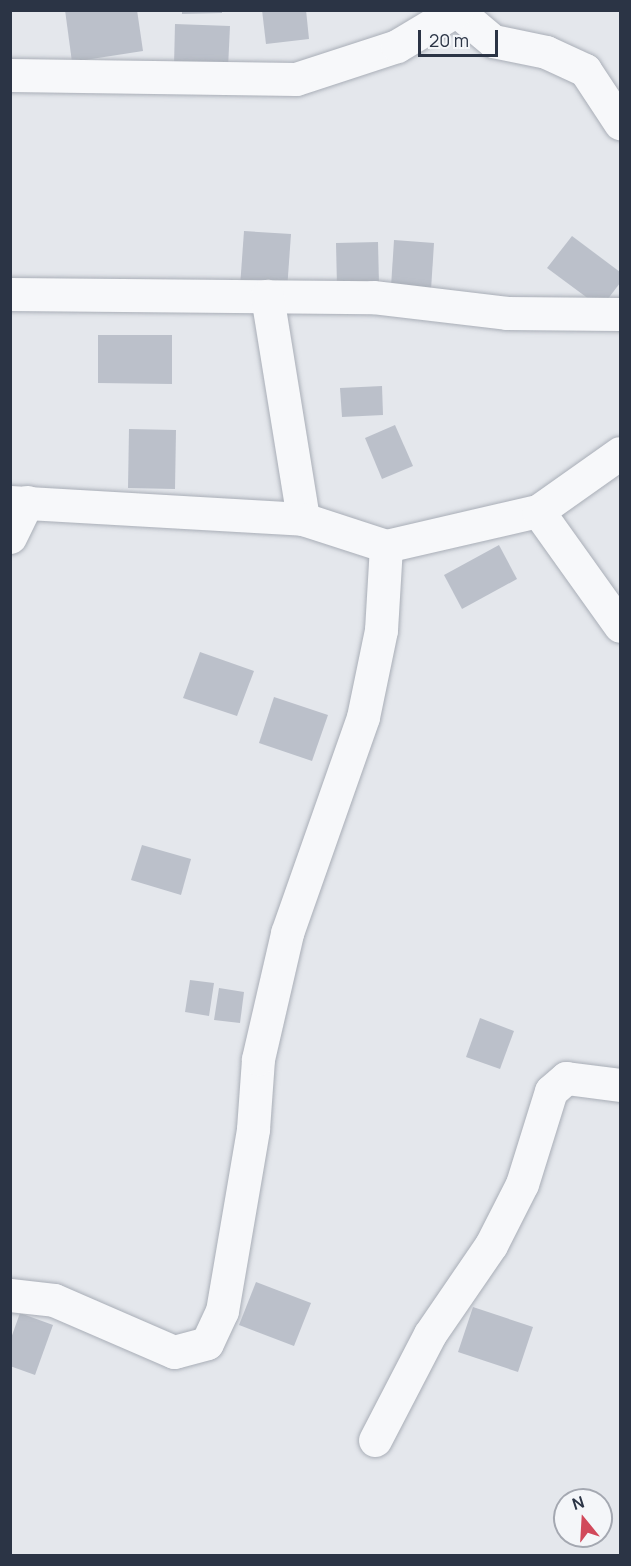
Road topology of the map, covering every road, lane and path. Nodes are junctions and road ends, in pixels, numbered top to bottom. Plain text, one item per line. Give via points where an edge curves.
1 (456, 11) edge
2 (10, 75) edge
3 (621, 123) edge
4 (10, 294) edge
5 (267, 296) junction
6 (621, 314) edge
7 (621, 453) edge
8 (19, 502) edge
9 (538, 511) junction
10 (303, 519) junction
11 (10, 537) edge
12 (386, 546) junction
13 (621, 626) edge
14 (621, 1084) edge
15 (10, 1295) edge
16 (375, 1440) dead end

1 - 2 street via 397,46 296,79
1 - 3 street via 493,41 546,52 585,70
4 - 5 street
5 - 6 street via 373,297 507,313
5 - 10 street
7 - 9 street
8 - 10 street
8 - 11 street
9 - 12 street
9 - 13 street
10 - 12 street
12 - 15 street via 381,630 363,717 287,933 258,1059 253,1129 222,1311 207,1343 174,1352 54,1300
14 - 16 street via 566,1078 551,1091 522,1184 491,1245 430,1334

